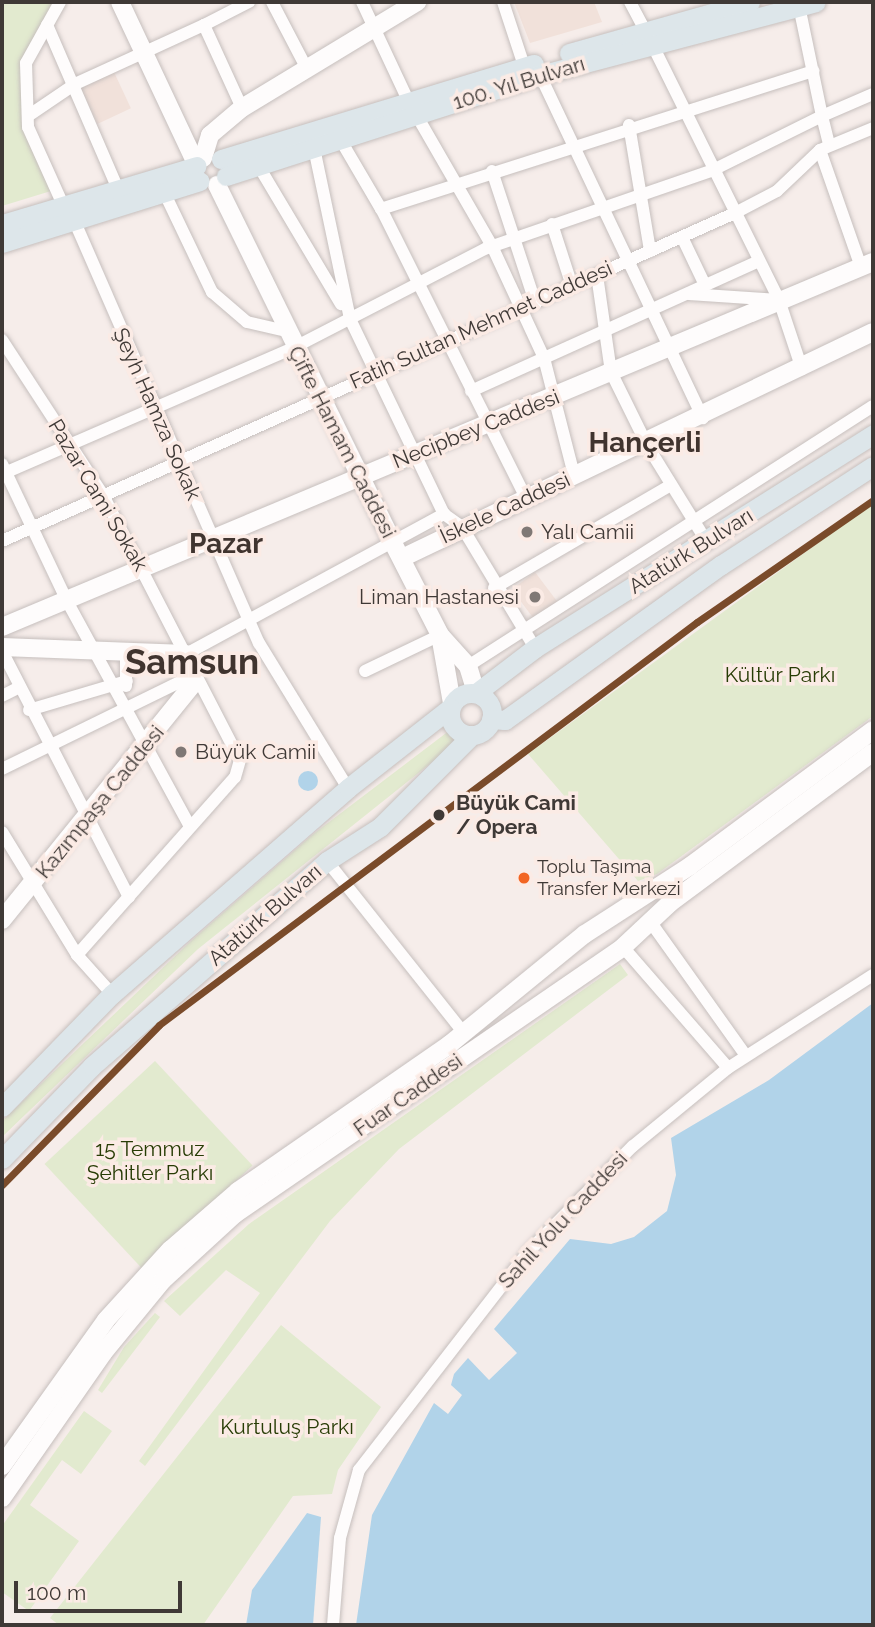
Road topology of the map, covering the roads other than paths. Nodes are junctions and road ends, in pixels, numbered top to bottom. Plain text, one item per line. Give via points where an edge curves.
1 (60, 2) edge
2 (120, 2) edge
3 (249, 2) edge
4 (272, 2) edge
5 (362, 2) edge
6 (503, 2) edge
7 (630, 2) edge
8 (750, 2) edge
9 (412, 3) edge
10 (807, 4) edge
11 (711, 6) edge
12 (47, 25) junction
13 (204, 25) junction
14 (375, 26) junction
15 (648, 37) junction
16 (145, 55) junction
17 (306, 67) junction
18 (532, 71) junction
19 (813, 71) junction
20 (75, 84) junction
21 (873, 94) edge
22 (407, 98) junction
23 (242, 108) junction
24 (682, 108) junction
25 (28, 116) junction
26 (417, 116) junction
27 (822, 116) junction
28 (629, 125) junction
29 (873, 128) edge
30 (340, 139) junction
31 (573, 144) junction
32 (824, 147) junction
33 (314, 148) junction
34 (258, 164) junction
35 (713, 170) junction
36 (211, 171) junction
37 (492, 171) junction
38 (458, 183) junction
39 (118, 189) junction
40 (641, 193) junction
41 (165, 194) junction
42 (602, 206) junction
43 (382, 209) junction
44 (69, 213) junction
45 (735, 213) junction
46 (2, 224) edge
47 (552, 224) junction
48 (682, 237) junction
49 (515, 238) junction
50 (2, 243) edge
51 (492, 246) junction
52 (650, 251) junction
53 (628, 261) junction
54 (759, 261) junction
55 (867, 265) edge
56 (597, 275) junction
57 (417, 282) junction
58 (705, 285) junction
59 (572, 286) junction
60 (685, 294) junction
61 (779, 300) junction
62 (535, 302) junction
63 (521, 309) junction
64 (653, 309) junction
65 (350, 319) junction
66 (286, 331) junction
67 (604, 331) junction
68 (871, 338) edge
69 (2, 340) edge
70 (447, 342) junction
71 (671, 347) junction
72 (293, 348) junction
73 (544, 358) junction
74 (802, 369) junction
75 (611, 372) junction
76 (376, 374) junction
77 (471, 391) junction
78 (319, 394) junction
79 (559, 395) junction
80 (873, 406) edge
81 (152, 408) junction
82 (703, 418) junction
83 (488, 425) junction
84 (873, 434) edge
85 (68, 445) junction
86 (647, 446) junction
87 (415, 451) junction
88 (177, 462) junction
89 (873, 466) edge
90 (3, 470) edge
91 (574, 475) junction
92 (362, 478) junction
93 (671, 485) junction
94 (103, 495) junction
95 (525, 496) junction
96 (444, 514) junction
97 (695, 522) junction
98 (32, 527) junction
99 (462, 527) junction
100 (2, 541) edge
101 (392, 541) junction
102 (213, 542) junction
103 (707, 542) junction
104 (402, 558) junction
105 (144, 569) junction
106 (494, 588) junction
107 (66, 601) junction
108 (251, 618) junction
109 (2, 627) edge
110 (440, 635) junction
111 (530, 640) junction
112 (2, 649) edge
113 (127, 652) junction
114 (186, 654) junction
115 (96, 655) junction
116 (465, 663) junction
117 (365, 671) dead end
118 (443, 675) junction
119 (195, 678) junction
120 (127, 681) junction
121 (111, 684) junction
122 (18, 688) junction
123 (476, 693) junction
124 (2, 696) edge
125 (451, 705) junction
126 (123, 706) junction
127 (29, 710) junction
128 (491, 719) junction
129 (873, 730) edge
130 (472, 735) junction
131 (48, 746) junction
132 (145, 747) junction
133 (873, 752) edge
134 (2, 769) edge
135 (348, 788) junction
136 (85, 820) junction
137 (190, 827) junction
138 (2, 832) edge
139 (327, 861) junction
140 (31, 887) junction
141 (129, 897) junction
142 (633, 902) junction
143 (2, 920) edge
144 (652, 924) junction
145 (585, 934) junction
146 (623, 947) junction
147 (77, 955) junction
148 (605, 958) junction
149 (873, 975) edge
150 (112, 994) junction
151 (724, 1030) junction
152 (464, 1033) junction
153 (707, 1041) junction
154 (746, 1056) junction
155 (728, 1068) junction
156 (2, 1107) edge
157 (2, 1159) edge
158 (2, 1466) edge
159 (2, 1498) edge
160 (333, 1625) edge

1 - 12 street, Şeyh Hamza Sokak
2 - 16 main road, Çifte Hamam Caddesi
3 - 13 street
4 - 17 street
5 - 14 street
6 - 18 street
7 - 15 street
8 - 11 main road, 100. Yıl Bulvarı
9 - 14 main road
10 - 15 main road, 100. Yıl Bulvarı
10 - 19 street
11 - 15 main road, 100. Yıl Bulvarı
12 - 20 street
12 - 25 street, Şeyh Hamza Sokak via 26,63
13 - 16 street
13 - 23 street
14 - 17 main road
14 - 22 street
15 - 18 main road, 100. Yıl Bulvarı
15 - 24 street
16 - 20 street
16 - 36 main road, Çifte Hamam Caddesi
17 - 23 main road
18 - 22 main road, 100. Yıl Bulvarı
18 - 26 main road, 100. Yıl Bulvarı
18 - 31 street
19 - 24 street
19 - 27 street
20 - 25 street
20 - 39 street
21 - 27 street
22 - 36 main road, 100. Yıl Bulvarı
23 - 36 main road via 210,135
24 - 28 street
24 - 35 street
25 - 44 street, Şeyh Hamza Sokak
26 - 30 main road, 100. Yıl Bulvarı
26 - 38 street
27 - 32 street
27 - 35 street
28 - 31 street
28 - 40 street
29 - 32 street, Fatih Sultan Mehmet Caddesi
30 - 33 main road, 100. Yıl Bulvarı
30 - 43 street
31 - 37 street
31 - 42 street
32 - 45 street, Fatih Sultan Mehmet Caddesi via 777,191
32 - 55 street
33 - 34 main road, 100. Yıl Bulvarı
33 - 65 street
34 - 36 main road, 100. Yıl Bulvarı
34 - 65 street
35 - 40 street
35 - 45 street
36 - 39 main road, 100. Yıl Bulvarı
36 - 41 main road, 100. Yıl Bulvarı
36 - 66 main road, Çifte Hamam Caddesi
37 - 38 street
37 - 49 street
38 - 43 street
38 - 51 street
39 - 44 main road, 100. Yıl Bulvarı
40 - 42 street
40 - 52 street
41 - 44 main road, 100. Yıl Bulvarı
41 - 66 street via 212,292 247,322
42 - 47 street
42 - 53 street
43 - 57 street
44 - 46 main road, 100. Yıl Bulvarı
44 - 50 main road, 100. Yıl Bulvarı
44 - 81 street, Şeyh Hamza Sokak
45 - 48 street, Fatih Sultan Mehmet Caddesi
45 - 54 street
47 - 49 street
47 - 59 street
48 - 52 street, Fatih Sultan Mehmet Caddesi
48 - 58 street
49 - 51 street
49 - 62 street
51 - 57 street
51 - 63 street
52 - 53 street, Fatih Sultan Mehmet Caddesi
53 - 56 street, Fatih Sultan Mehmet Caddesi
53 - 64 street
54 - 58 street
54 - 61 street
55 - 61 main road, Necipbey Caddesi
56 - 59 street, Fatih Sultan Mehmet Caddesi
56 - 67 street
57 - 65 street
57 - 70 street
58 - 60 street
59 - 62 street, Fatih Sultan Mehmet Caddesi
60 - 61 street
60 - 64 street
61 - 71 main road, Necipbey Caddesi
61 - 74 street
62 - 63 street, Fatih Sultan Mehmet Caddesi
63 - 70 street, Fatih Sultan Mehmet Caddesi
63 - 73 street
64 - 67 street
64 - 71 street
65 - 72 street
65 - 76 street
66 - 72 main road, Çifte Hamam Caddesi
67 - 73 street
67 - 75 street
68 - 74 main road, İskele Caddesi
69 - 85 street, Pazar Cami Sokak
70 - 76 street, Fatih Sultan Mehmet Caddesi
70 - 77 street
71 - 75 main road, Necipbey Caddesi
71 - 82 street
72 - 78 main road, Çifte Hamam Caddesi
72 - 81 street
73 - 77 street
73 - 79 street
74 - 82 main road, İskele Caddesi
75 - 79 main road, Necipbey Caddesi
75 - 86 street
76 - 78 street, Fatih Sultan Mehmet Caddesi
76 - 87 street
77 - 83 street
78 - 88 street, Fatih Sultan Mehmet Caddesi
78 - 92 main road, Çifte Hamam Caddesi
79 - 83 main road, Necipbey Caddesi
79 - 91 street
80 - 97 street
81 - 85 street
81 - 88 street, Şeyh Hamza Sokak
82 - 86 main road, İskele Caddesi
83 - 87 main road, Necipbey Caddesi
83 - 95 street
84 - 103 main road, Atatürk Bulvarı
85 - 90 street
85 - 94 street, Pazar Cami Sokak
86 - 91 main road, İskele Caddesi
86 - 93 street
87 - 92 main road, Necipbey Caddesi
87 - 96 street
88 - 94 street, Fatih Sultan Mehmet Caddesi
88 - 102 street, Şeyh Hamza Sokak
89 - 128 main road, Atatürk Bulvarı via 721,565 505,720
90 - 98 street
91 - 95 main road, İskele Caddesi
92 - 101 main road, Çifte Hamam Caddesi
92 - 102 main road, Necipbey Caddesi
93 - 97 street
93 - 106 street
94 - 98 street, Fatih Sultan Mehmet Caddesi
94 - 105 street, Pazar Cami Sokak
95 - 99 main road, İskele Caddesi
96 - 99 street
96 - 101 street
97 - 103 street
97 - 111 street
98 - 100 street, Fatih Sultan Mehmet Caddesi
98 - 107 street
99 - 104 main road, İskele Caddesi
99 - 106 street
101 - 104 main road, Çifte Hamam Caddesi
101 - 108 street
102 - 105 main road, Necipbey Caddesi
102 - 108 street, Şeyh Hamza Sokak
103 - 111 main road, Atatürk Bulvarı
104 - 110 main road, Çifte Hamam Caddesi
105 - 107 main road, Necipbey Caddesi
105 - 114 street, Pazar Cami Sokak
106 - 111 street
107 - 109 main road, Necipbey Caddesi
107 - 115 street
108 - 114 street
108 - 135 street, Şeyh Hamza Sokak via 259,643
110 - 116 main road, Çifte Hamam Caddesi
110 - 117 street
110 - 118 main road
111 - 116 street
111 - 123 main road, Atatürk Bulvarı
112 - 115 main road
112 - 122 street
113 - 114 main road
113 - 115 main road
113 - 120 street
114 - 119 street, Pazar Cami Sokak
115 - 121 street
116 - 118 main road
116 - 123 main road, Çifte Hamam Caddesi
118 - 125 main road
119 - 126 street
119 - 132 main road, Kazımpaşa Caddesi
119 - 137 street, Pazar Cami Sokak via 240,760 235,777
120 - 121 street
120 - 126 street
121 - 126 street
121 - 127 street
122 - 124 street
122 - 127 street
123 - 125 main road
123 - 128 main road via 487,700
125 - 130 main road via 452,723
125 - 135 main road, Atatürk Bulvarı
126 - 131 street
126 - 132 street
127 - 131 street
128 - 130 main road
129 - 142 main road, Fuar Caddesi
130 - 139 main road, Atatürk Bulvarı via 380,827
131 - 134 street
131 - 136 street
132 - 136 main road, Kazımpaşa Caddesi
132 - 137 street
133 - 144 main road, Fuar Caddesi via 670,903
135 - 150 main road, Atatürk Bulvarı
136 - 140 main road, Kazımpaşa Caddesi
136 - 141 street
137 - 141 street, Pazar Cami Sokak
138 - 140 street
139 - 152 street
139 - 157 main road, Atatürk Bulvarı via 92,1066
140 - 143 main road, Kazımpaşa Caddesi
140 - 147 street
141 - 147 street, Pazar Cami Sokak
142 - 144 main road via 645,909
142 - 145 main road, Fuar Caddesi
144 - 146 main road, Fuar Caddesi
144 - 151 street
145 - 148 main road via 588,952
145 - 152 main road, Fuar Caddesi
146 - 148 main road, Fuar Caddesi
146 - 153 street
147 - 150 street
148 - 159 main road, Fuar Caddesi via 202,1242 103,1353
149 - 154 street, Sahil Yolu Caddesi
150 - 156 main road, Atatürk Bulvarı
151 - 153 street
151 - 154 street
152 - 158 main road, Fuar Caddesi via 237,1191 170,1250 106,1320
153 - 155 street
154 - 155 street, Sahil Yolu Caddesi
155 - 160 street, Sahil Yolu Caddesi via 633,1146 528,1252 359,1470 340,1538

